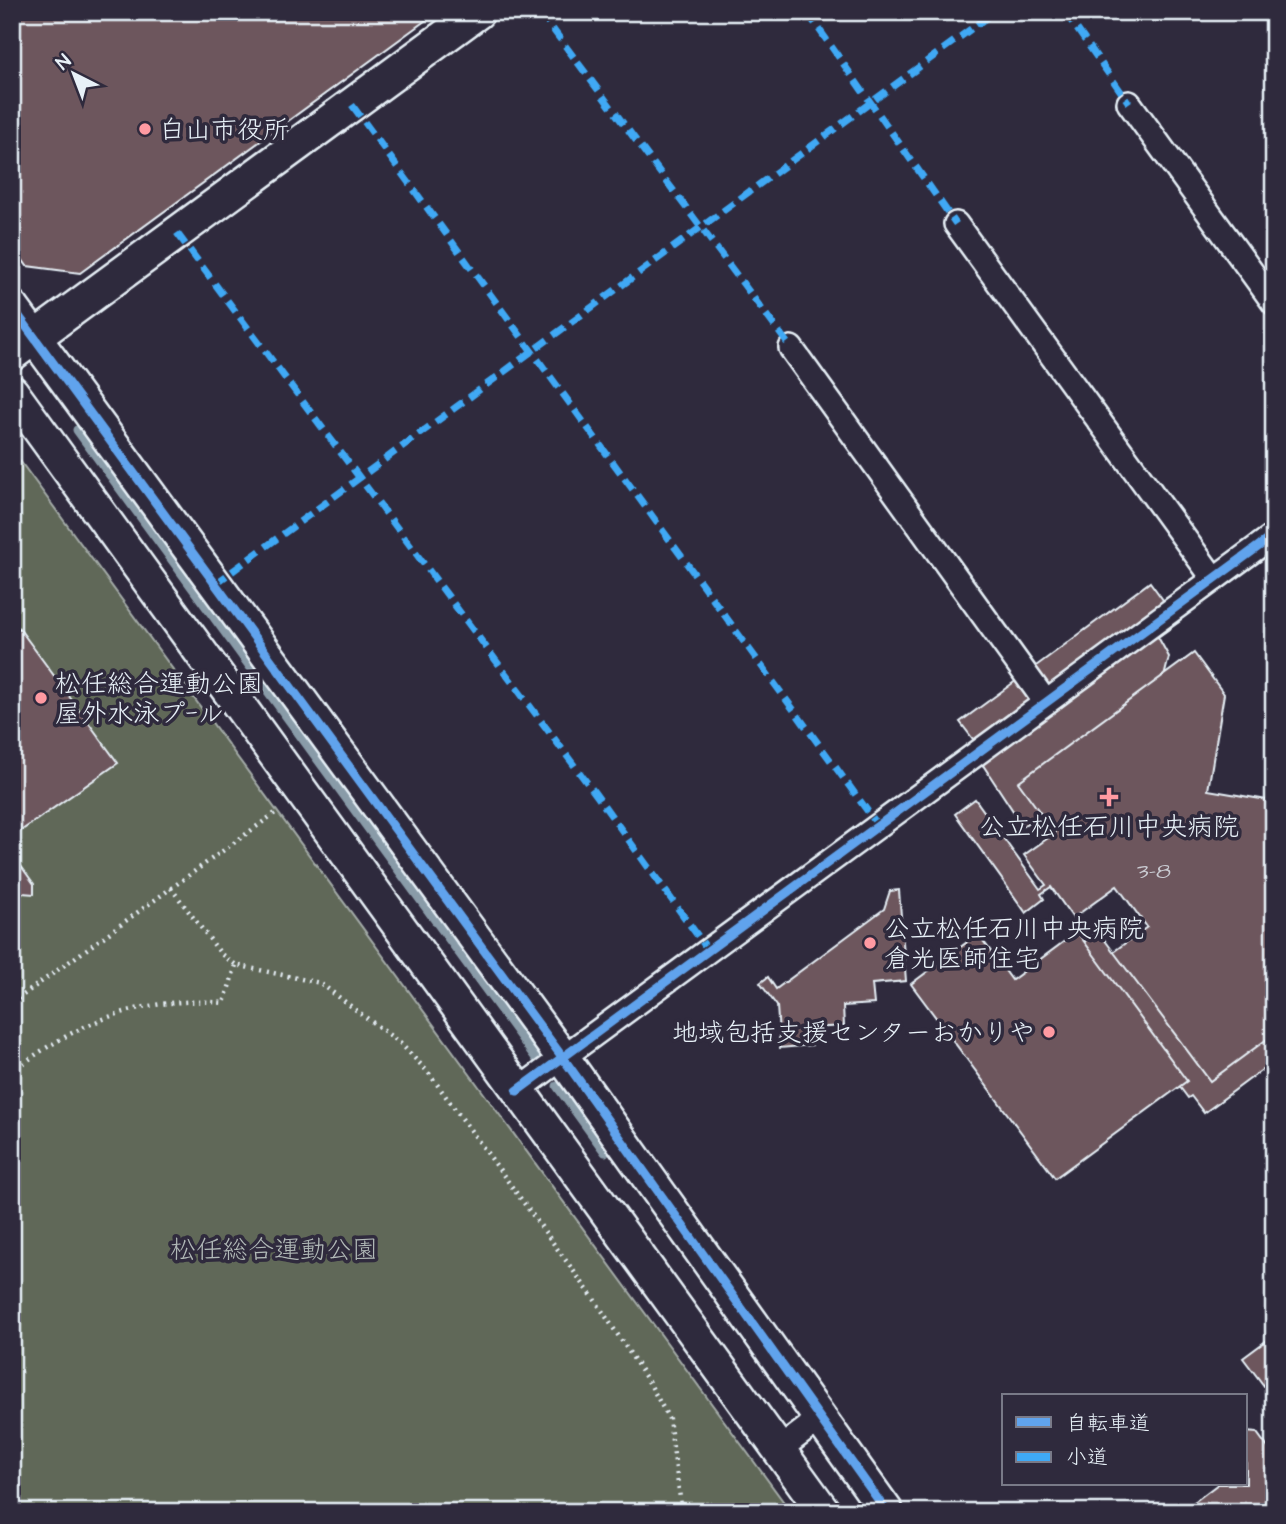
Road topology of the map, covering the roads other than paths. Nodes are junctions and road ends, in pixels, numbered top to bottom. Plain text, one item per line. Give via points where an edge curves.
1 (478, 12) edge
2 (1129, 103) dead end
3 (956, 224) dead end
4 (1274, 303) edge
5 (12, 307) edge
6 (24, 346) edge
7 (791, 348) dead end
8 (12, 392) edge
9 (1274, 535) edge
10 (1213, 579) junction
11 (1045, 701) junction
12 (563, 1058) junction
13 (517, 1091) junction
14 (822, 1417) junction
15 (780, 1449) junction
16 (824, 1512) edge
17 (887, 1512) edge

1 - 6 street
2 - 4 street
3 - 10 street
5 - 6 street
6 - 12 street
7 - 11 street
8 - 13 street
9 - 10 street
10 - 11 street
11 - 12 street
12 - 13 street
12 - 14 street
13 - 15 street
14 - 15 street
14 - 17 street
15 - 16 street

